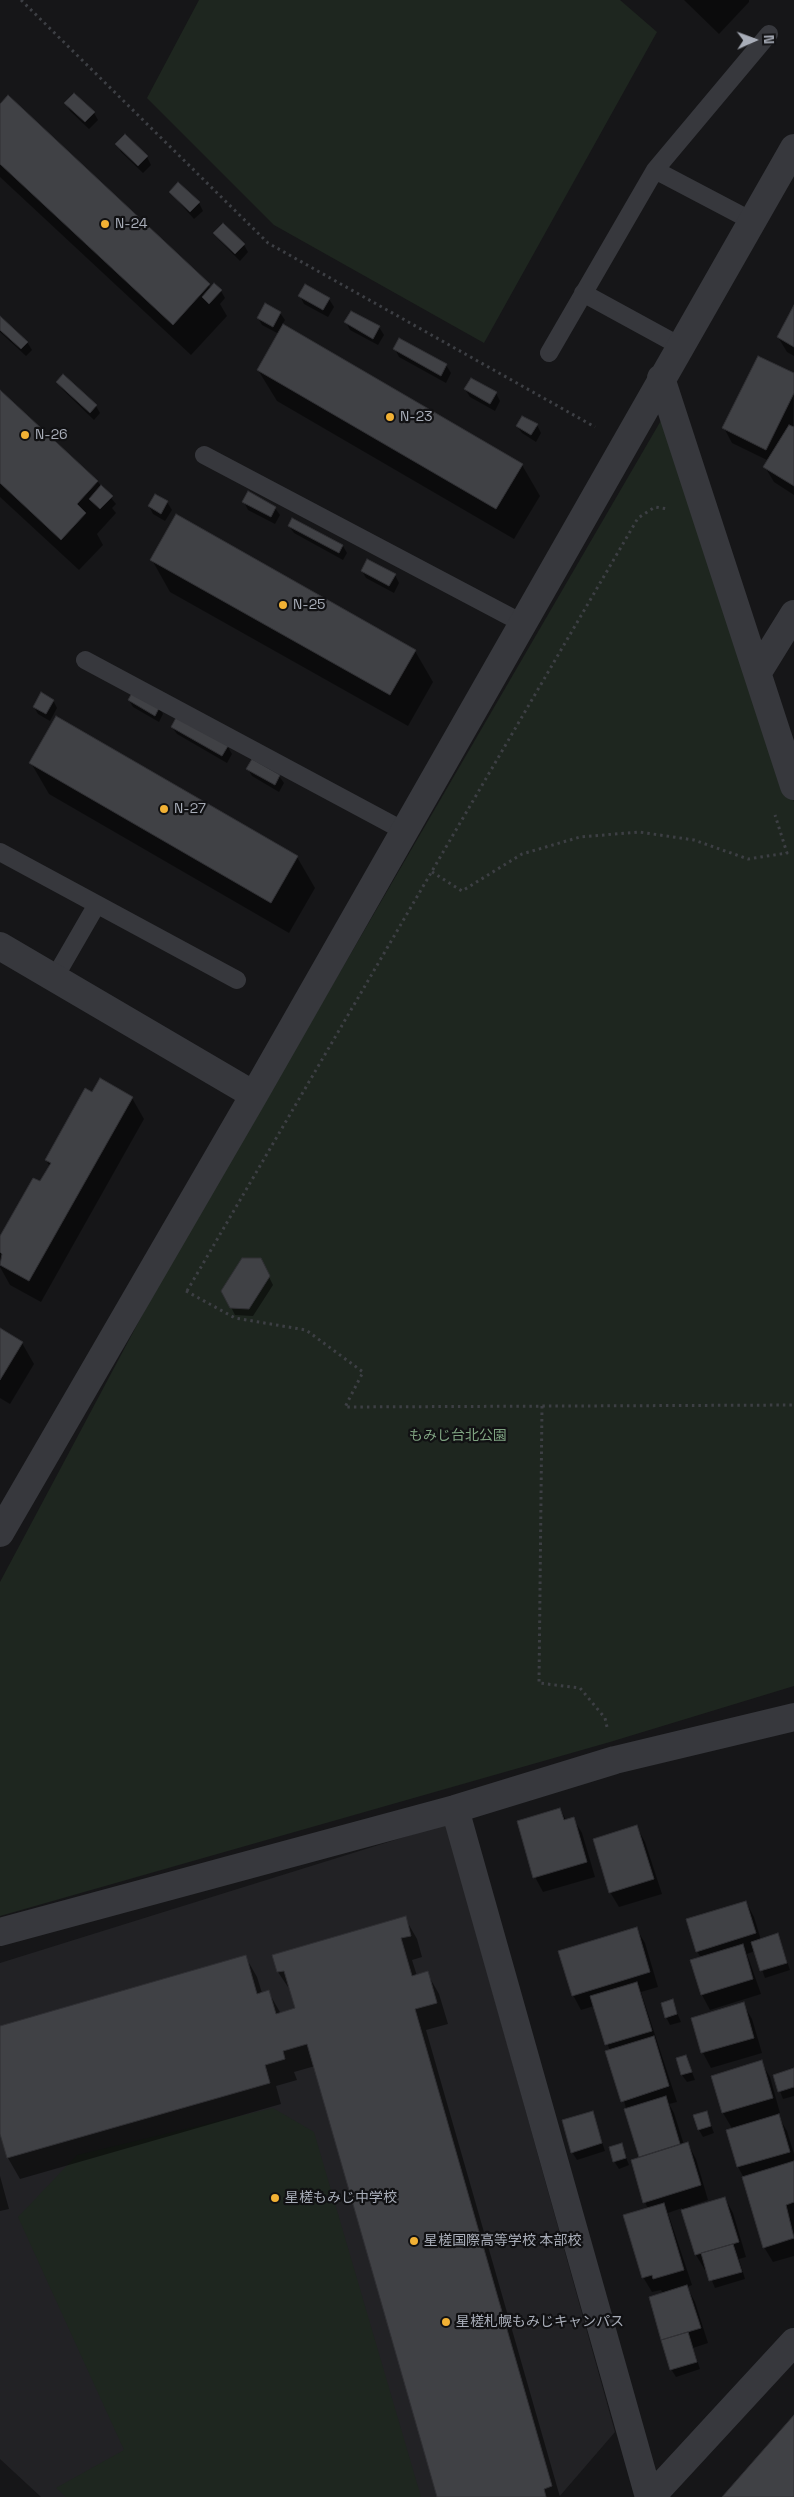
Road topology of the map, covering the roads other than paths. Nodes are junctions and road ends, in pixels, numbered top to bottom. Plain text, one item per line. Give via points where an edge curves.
1 (768, 34) dead end
2 (794, 148) edge
3 (654, 170) junction
4 (752, 221) junction
5 (583, 293) junction
6 (680, 346) junction
7 (549, 353) dead end
8 (661, 378) junction
9 (204, 455) dead end
10 (794, 614) edge
11 (522, 623) junction
12 (84, 660) dead end
13 (758, 672) junction
14 (794, 786) edge
15 (404, 831) junction
16 (0, 852) edge
17 (96, 906) junction
18 (0, 946) edge
19 (55, 977) junction
20 (237, 980) dead end
21 (254, 1095) junction
22 (0, 1532) edge
23 (794, 1717) edge
24 (455, 1809) junction
25 (0, 1932) edge
26 (794, 2342) edge
27 (650, 2497) edge

1 - 3 lane
2 - 4 street
3 - 4 lane
3 - 5 lane
4 - 6 street
5 - 6 lane
5 - 7 lane
6 - 8 street
8 - 11 street
8 - 13 street
9 - 11 lane
10 - 13 street
11 - 15 street
12 - 15 lane
13 - 14 street
15 - 21 street
16 - 17 lane
17 - 19 lane
17 - 20 lane
18 - 19 street
19 - 21 street
21 - 22 street
23 - 24 street via 615,1760
24 - 25 street
24 - 27 street
26 - 27 street

